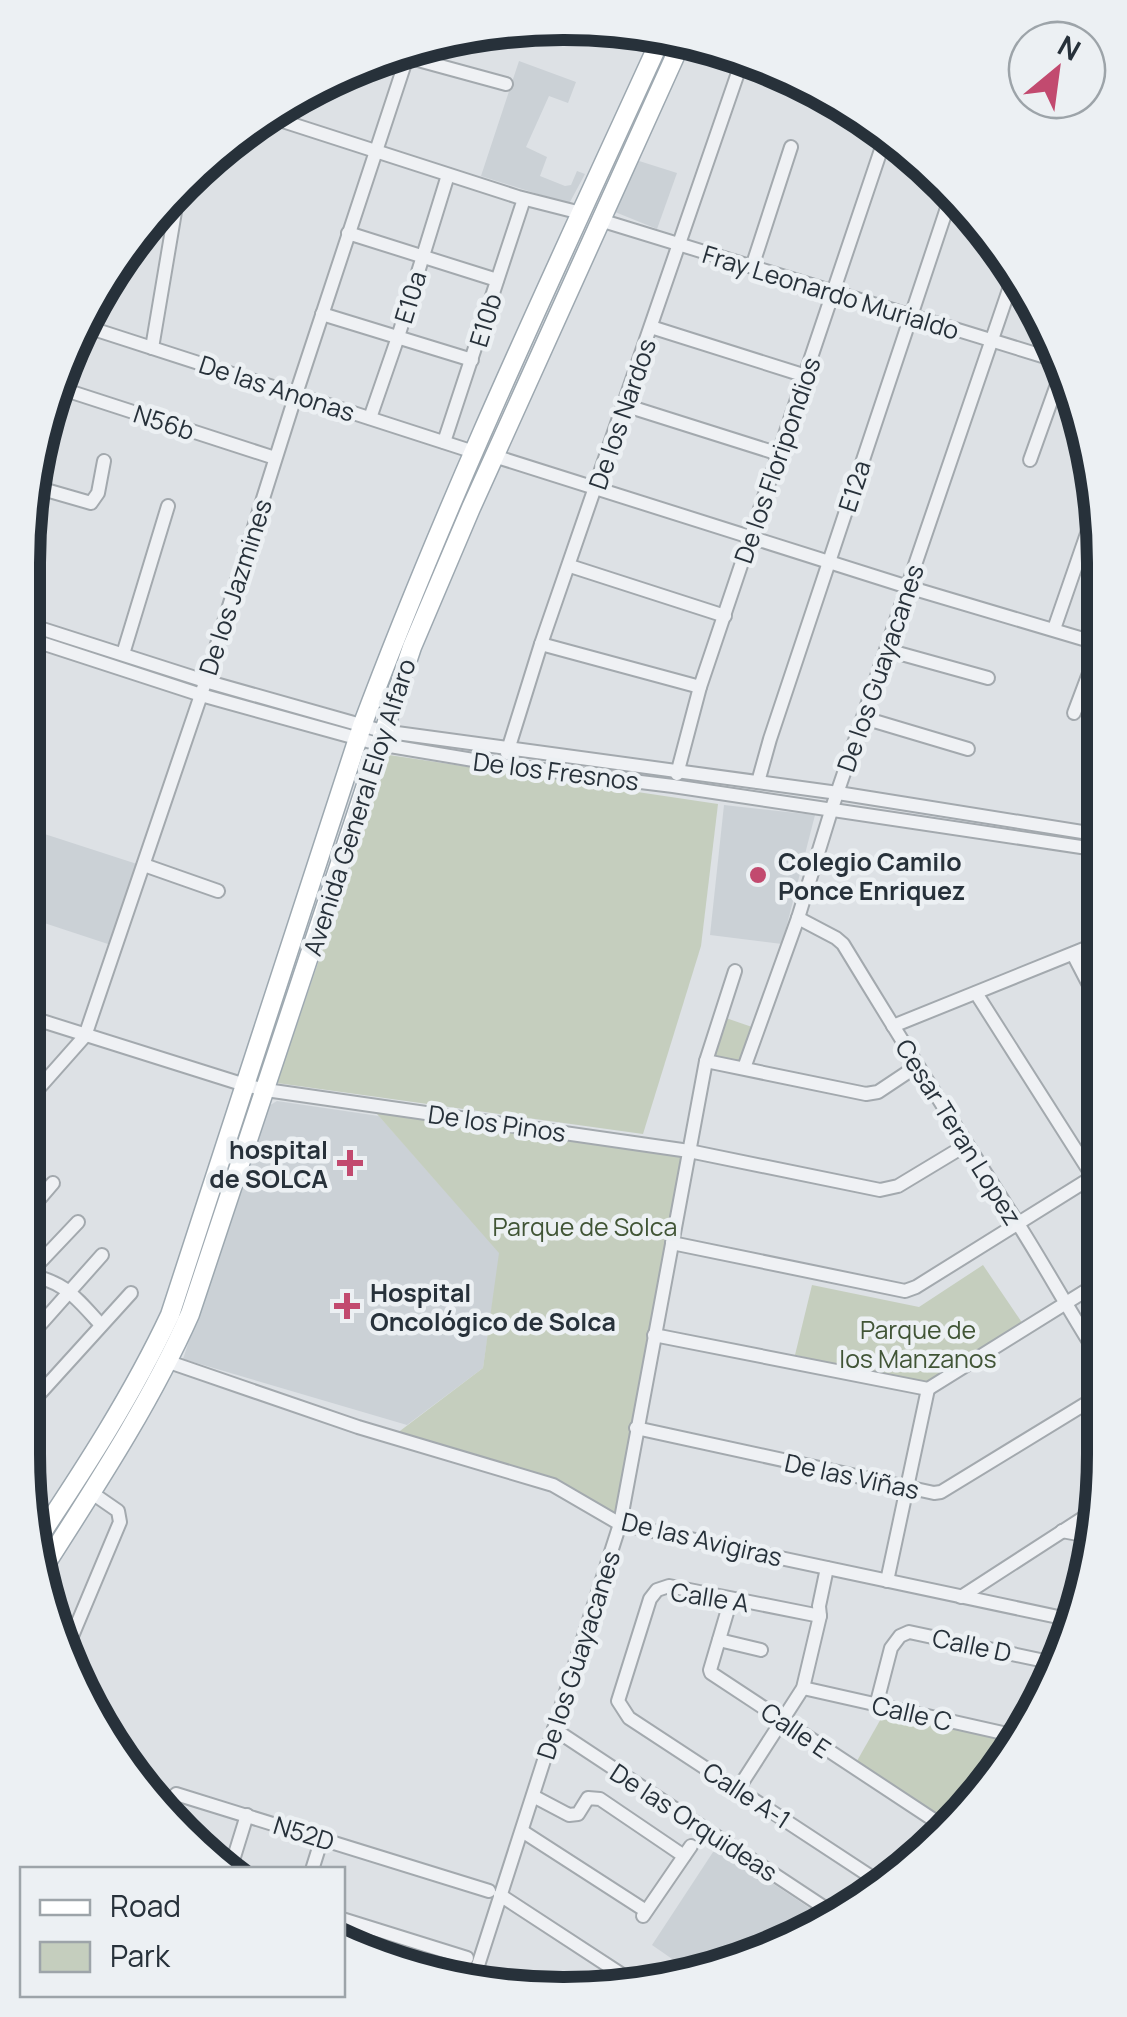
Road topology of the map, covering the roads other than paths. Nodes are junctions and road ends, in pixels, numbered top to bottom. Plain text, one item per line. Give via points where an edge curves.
1 (656, 48) edge
2 (677, 53) edge
3 (427, 58) edge
4 (404, 65) edge
5 (740, 71) edge
6 (506, 84) dead end
7 (285, 121) edge
8 (791, 147) dead end
9 (882, 148) edge
10 (376, 150) junction
11 (448, 175) junction
12 (524, 199) junction
13 (948, 208) edge
14 (175, 213) edge
15 (581, 214) junction
16 (600, 220) junction
17 (348, 233) junction
18 (679, 246) junction
19 (422, 256) junction
20 (752, 267) junction
21 (497, 280) junction
22 (1009, 289) edge
23 (834, 292) junction
24 (322, 314) junction
25 (910, 316) junction
26 (651, 328) junction
27 (95, 330) edge
28 (398, 338) junction
29 (992, 341) junction
30 (152, 348) junction
31 (1044, 357) edge
32 (472, 360) junction
33 (806, 376) junction
34 (1055, 385) edge
35 (69, 391) edge
36 (296, 394) junction
37 (624, 405) junction
38 (370, 418) junction
39 (444, 442) junction
40 (474, 452) junction
41 (779, 454) junction
42 (494, 456) junction
43 (275, 458) junction
44 (1030, 460) dead end
45 (104, 461) dead end
46 (596, 488) junction
47 (45, 490) edge
48 (168, 506) dead end
49 (1086, 536) edge
50 (751, 537) junction
51 (828, 562) junction
52 (570, 566) junction
53 (908, 587) junction
54 (725, 616) junction
55 (40, 629) edge
56 (1054, 629) junction
57 (1087, 640) edge
58 (40, 642) edge
59 (541, 644) junction
60 (887, 650) junction
61 (123, 654) junction
62 (988, 678) dead end
63 (1087, 678) edge
64 (700, 687) junction
65 (203, 688) junction
66 (1074, 713) dead end
67 (864, 718) junction
68 (360, 732) junction
69 (380, 738) junction
70 (508, 748) junction
71 (968, 749) dead end
72 (504, 765) junction
73 (678, 770) junction
74 (758, 782) junction
75 (673, 786) junction
76 (838, 792) junction
77 (904, 803) junction
78 (832, 808) junction
79 (901, 819) junction
80 (1003, 819) junction
81 (1087, 833) edge
82 (1002, 835) junction
83 (1087, 848) edge
84 (144, 865) junction
85 (218, 891) dead end
86 (798, 918) junction
87 (1087, 948) edge
88 (1072, 954) junction
89 (735, 971) dead end
90 (1087, 982) edge
91 (976, 992) junction
92 (40, 1021) edge
93 (893, 1026) junction
94 (86, 1036) junction
95 (706, 1061) junction
96 (917, 1066) junction
97 (744, 1068) junction
98 (245, 1085) junction
99 (40, 1087) edge
100 (266, 1090) junction
101 (966, 1145) junction
102 (689, 1150) junction
103 (1087, 1159) edge
104 (1087, 1180) edge
105 (53, 1183) dead end
106 (40, 1198) edge
107 (78, 1222) dead end
108 (1017, 1222) junction
109 (672, 1244) junction
110 (102, 1255) dead end
111 (40, 1261) edge
112 (40, 1279) edge
113 (70, 1290) junction
114 (1087, 1290) edge
115 (131, 1292) dead end
116 (1064, 1304) junction
117 (40, 1324) edge
118 (101, 1325) junction
119 (654, 1335) junction
120 (1087, 1339) edge
121 (169, 1362) junction
122 (928, 1389) junction
123 (40, 1392) edge
124 (1087, 1403) edge
125 (636, 1428) junction
126 (907, 1488) junction
127 (92, 1493) junction
128 (1083, 1517) edge
129 (620, 1524) junction
130 (45, 1528) edge
131 (1062, 1531) junction
132 (1081, 1535) edge
133 (50, 1557) edge
134 (831, 1569) junction
135 (887, 1581) junction
136 (961, 1597) junction
137 (731, 1600) junction
138 (820, 1616) junction
139 (1060, 1618) edge
140 (73, 1635) edge
141 (719, 1640) junction
142 (761, 1650) dead end
143 (1044, 1661) edge
144 (803, 1688) junction
145 (618, 1701) joint
146 (876, 1706) junction
147 (783, 1721) junction
148 (554, 1729) junction
149 (1005, 1734) edge
150 (738, 1789) junction
151 (533, 1796) junction
152 (173, 1803) edge
153 (246, 1816) junction
154 (936, 1822) edge
155 (522, 1830) junction
156 (322, 1838) junction
157 (233, 1859) edge
158 (313, 1867) edge
159 (871, 1877) edge
160 (494, 1893) junction
161 (824, 1907) edge
162 (345, 1920) edge
163 (467, 1958) dead end
164 (476, 1970) edge
165 (621, 1974) edge

1 - 15 main road, Avenida General Eloy Alfaro
2 - 16 main road, Avenida General Eloy Alfaro
3 - 6 street
4 - 10 street, De los Jazmines
5 - 18 street, De los Nardos
7 - 10 street
8 - 20 street
9 - 23 street, De los Floripondios
10 - 11 street
10 - 17 street, De los Jazmines
11 - 12 street
11 - 19 street, E10a
12 - 15 street
12 - 21 street, E10b
13 - 25 street, E12a
14 - 30 street
15 - 40 main road, Avenida General Eloy Alfaro
16 - 18 street, Fray Leonardo Murialdo
16 - 42 main road, Avenida General Eloy Alfaro
17 - 19 street
17 - 24 street, De los Jazmines
18 - 20 street, Fray Leonardo Murialdo
18 - 26 street, De los Nardos
19 - 21 street
19 - 28 street, E10a
20 - 23 street, Fray Leonardo Murialdo
21 - 32 street, E10b
22 - 29 street, De los Guayacanes
23 - 25 street, Fray Leonardo Murialdo
23 - 33 street, De los Floripondios
24 - 28 street
24 - 36 street, De los Jazmines
25 - 29 street, Fray Leonardo Murialdo
25 - 51 street, E12a
26 - 33 street
26 - 37 street, De los Nardos
27 - 30 street, De las Anonas
28 - 32 street
28 - 38 street, E10a
29 - 31 street, Fray Leonardo Murialdo
29 - 53 street, De los Guayacanes
30 - 36 street, De las Anonas
32 - 39 street, E10b
33 - 41 street, De los Floripondios
34 - 44 street
35 - 43 street, N56b
36 - 38 street, De las Anonas
36 - 43 street, De los Jazmines
37 - 41 street
37 - 46 street, De los Nardos
38 - 39 street, De las Anonas
39 - 40 street, De las Anonas
40 - 68 main road, Avenida General Eloy Alfaro
41 - 50 street, De los Floripondios
42 - 46 street
42 - 69 main road, Avenida General Eloy Alfaro
43 - 65 street, De los Jazmines
45 - 47 street via 92,503
46 - 50 street
46 - 52 street, De los Nardos
48 - 61 street
49 - 56 street
50 - 51 street
50 - 54 street, De los Floripondios
51 - 53 street
51 - 74 street, E12a
52 - 54 street
52 - 59 street, De los Nardos
53 - 56 street
53 - 60 street, De los Guayacanes
54 - 64 street, De los Floripondios
55 - 61 street, De los Fresnos
56 - 57 street
58 - 65 street, De los Fresnos
59 - 64 street
59 - 70 street, De los Nardos
60 - 62 street
60 - 67 street, De los Guayacanes
61 - 65 street, De los Fresnos
63 - 66 street
64 - 73 street, De los Floripondios
65 - 68 street, De los Fresnos
65 - 84 street, De los Jazmines
67 - 71 street
67 - 76 street, De los Guayacanes
68 - 69 street, De los Fresnos
68 - 98 main road, Avenida General Eloy Alfaro
69 - 70 street, De los Fresnos
69 - 72 street, De los Fresnos
69 - 100 main road, Avenida General Eloy Alfaro
70 - 72 street, De los Nardos
70 - 73 street, De los Fresnos
72 - 75 street, De los Fresnos
73 - 74 street, De los Fresnos
73 - 75 street, De los Floripondios
74 - 76 street, De los Fresnos
75 - 78 street, De los Fresnos
76 - 77 street, De los Fresnos
76 - 78 street, De los Guayacanes
77 - 79 street
77 - 80 street, De los Fresnos
78 - 79 street, De los Fresnos
78 - 86 street, De los Guayacanes
79 - 82 street, De los Fresnos
80 - 81 street, De los Fresnos
80 - 82 street
82 - 83 street, De los Fresnos
84 - 85 street
84 - 94 street, De los Jazmines
86 - 93 street, Cesar Teran Lopez via 842,944
86 - 97 street, De los Guayacanes
87 - 88 street
88 - 90 street
88 - 91 street
89 - 95 street, De los Guayacanes
91 - 93 street
91 - 103 street
92 - 94 street, De los Pinos
93 - 96 street, Cesar Teran Lopez
94 - 98 street, De los Pinos
94 - 99 street, De los Jazmines
95 - 97 street
95 - 102 street, De los Guayacanes
96 - 97 street via 866,1094
96 - 101 street, Cesar Teran Lopez
98 - 100 street, De los Pinos
98 - 130 main road, Avenida General Eloy Alfaro via 170,1315
100 - 102 street, De los Pinos
100 - 121 main road, Avenida General Eloy Alfaro
101 - 102 street, De los Pinos via 880,1190
101 - 108 street, Cesar Teran Lopez
102 - 109 street, De los Guayacanes
104 - 108 street
105 - 106 street
107 - 111 street
108 - 109 street via 905,1291
108 - 116 street, Cesar Teran Lopez
109 - 119 street, De los Guayacanes
110 - 113 street
112 - 113 street
113 - 117 street
113 - 118 street
114 - 116 street
115 - 118 street
116 - 120 street, Cesar Teran Lopez
116 - 122 street
118 - 123 street
119 - 122 street
119 - 125 street, De los Guayacanes
121 - 127 main road, Avenida General Eloy Alfaro
121 - 129 street, De las Avigiras via 553,1485
122 - 126 street
124 - 126 street, De las Viñas via 941,1492
125 - 126 street, De las Viñas
125 - 129 street, De los Guayacanes
126 - 135 street
127 - 133 main road, Avenida General Eloy Alfaro
127 - 140 street via 118,1511 120,1522
128 - 131 street
129 - 134 street, De las Avigiras
129 - 148 street, De los Guayacanes
131 - 132 street
131 - 136 street
134 - 135 street, De las Avigiras
134 - 138 street
135 - 136 street, De las Avigiras
136 - 139 street, De las Avigiras
137 - 138 street, Calle A
137 - 141 street, Calle E
137 - 145 street, Calle A via 670,1586 657,1590
138 - 144 street
141 - 142 street
141 - 147 street, Calle E via 711,1673
143 - 146 street, Calle D via 909,1632 891,1648
144 - 146 street, Calle C
144 - 147 street
145 - 150 street, Calle A-1 via 629,1718
146 - 149 street, Calle C
147 - 150 street
147 - 154 street, Calle E
148 - 151 street, De los Guayacanes
148 - 161 street, De las Orquideas
150 - 159 street, Calle A-1
151 - 155 street, De los Guayacanes
151 - 155 street via 569,1816 588,1798 600,1799 687,1851 644,1913
152 - 153 street, N52D via 176,1794
153 - 156 street, N52D
153 - 157 street
155 - 160 street, De los Guayacanes
156 - 158 street
156 - 160 street, N52D
160 - 164 street, De los Guayacanes
160 - 165 street, N52D
162 - 163 street

